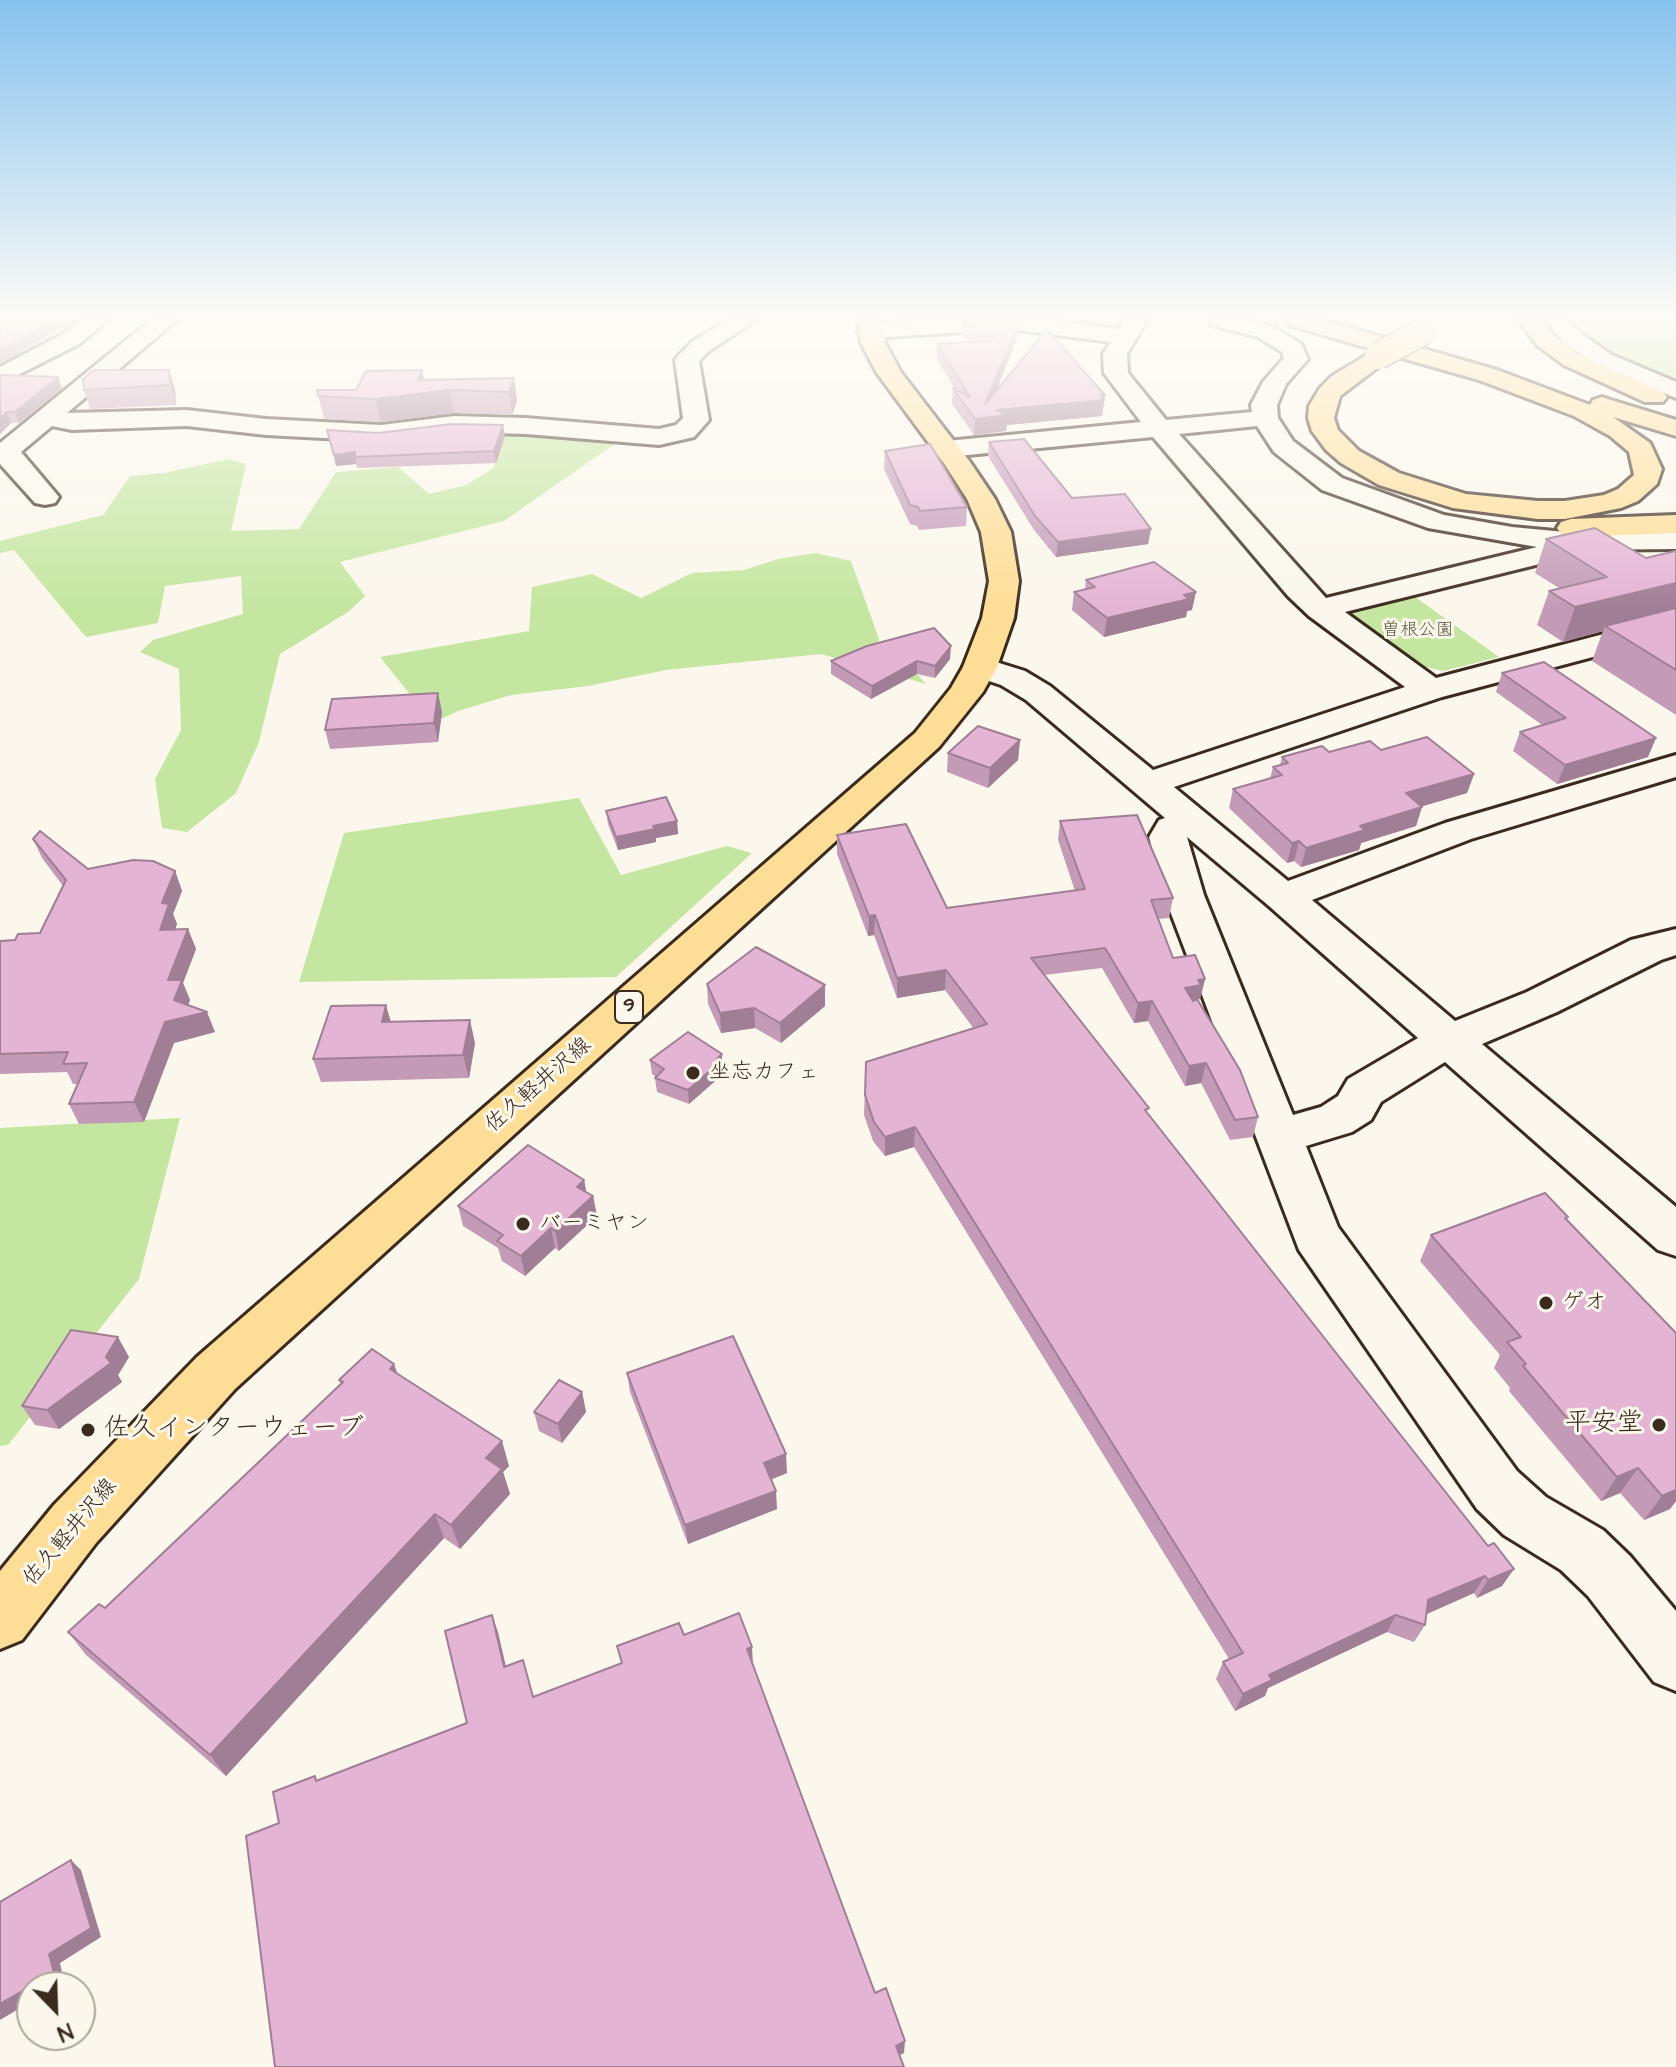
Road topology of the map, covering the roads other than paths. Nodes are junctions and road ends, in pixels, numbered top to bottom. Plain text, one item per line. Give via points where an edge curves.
1 (47, 416) edge
2 (695, 416) edge
3 (922, 416) edge
4 (1148, 416) edge
5 (1298, 416) edge
6 (1321, 416) edge
7 (1593, 416) edge
8 (1637, 416) edge
9 (1265, 418) joint
10 (43, 420) junction
11 (1676, 428) edge
12 (1157, 429) junction
13 (1, 445) edge
14 (947, 449) junction
15 (45, 497) dead end
16 (1676, 524) edge
17 (1676, 540) edge
18 (1587, 543) junction
19 (1320, 609) junction
20 (1676, 625) edge
21 (1537, 661) junction
22 (980, 667) junction
23 (1575, 687) edge
24 (1430, 690) junction
25 (1668, 754) edge
26 (1147, 784) junction
27 (1190, 821) junction
28 (1283, 897) junction
29 (1676, 942) edge
30 (1449, 1040) junction
31 (1280, 1136) junction
32 (1676, 1236) edge
33 (0, 1619) edge
34 (1676, 1660) edge

1 - 10 street
2 - 10 street via 685,431 659,437 454,424 381,433 187,418
3 - 14 main road, 佐久軽井沢線 / 9
4 - 12 street
5 - 16 main road via 1315,448 1347,471 1419,502 1490,520 1569,528
6 - 7 main road via 1335,444 1389,479 1463,502 1538,510 1611,502 1647,478 1641,449
8 - 11 main road
9 - 12 street
9 - 18 street via 1303,464 1365,498 1438,522
10 - 13 street
12 - 14 street
12 - 19 street
13 - 15 street
14 - 22 main road, 佐久軽井沢線 / 9 via 989,515 1003,565 998,618
17 - 18 street
18 - 19 street
19 - 24 street
20 - 21 street
21 - 23 street
21 - 24 street
22 - 26 street via 1038,693
22 - 33 main road, 佐久軽井沢線 / 9 via 927,740 216,1373 75,1524
24 - 26 street
25 - 28 street
26 - 27 street
27 - 28 street
27 - 31 street via 1172,828 1171,850
28 - 30 street
29 - 30 street via 1646,950 1542,1002
30 - 31 street via 1386,1075 1336,1120
30 - 32 street
31 - 34 street via 1317,1236 1497,1490 1525,1516 1582,1550

